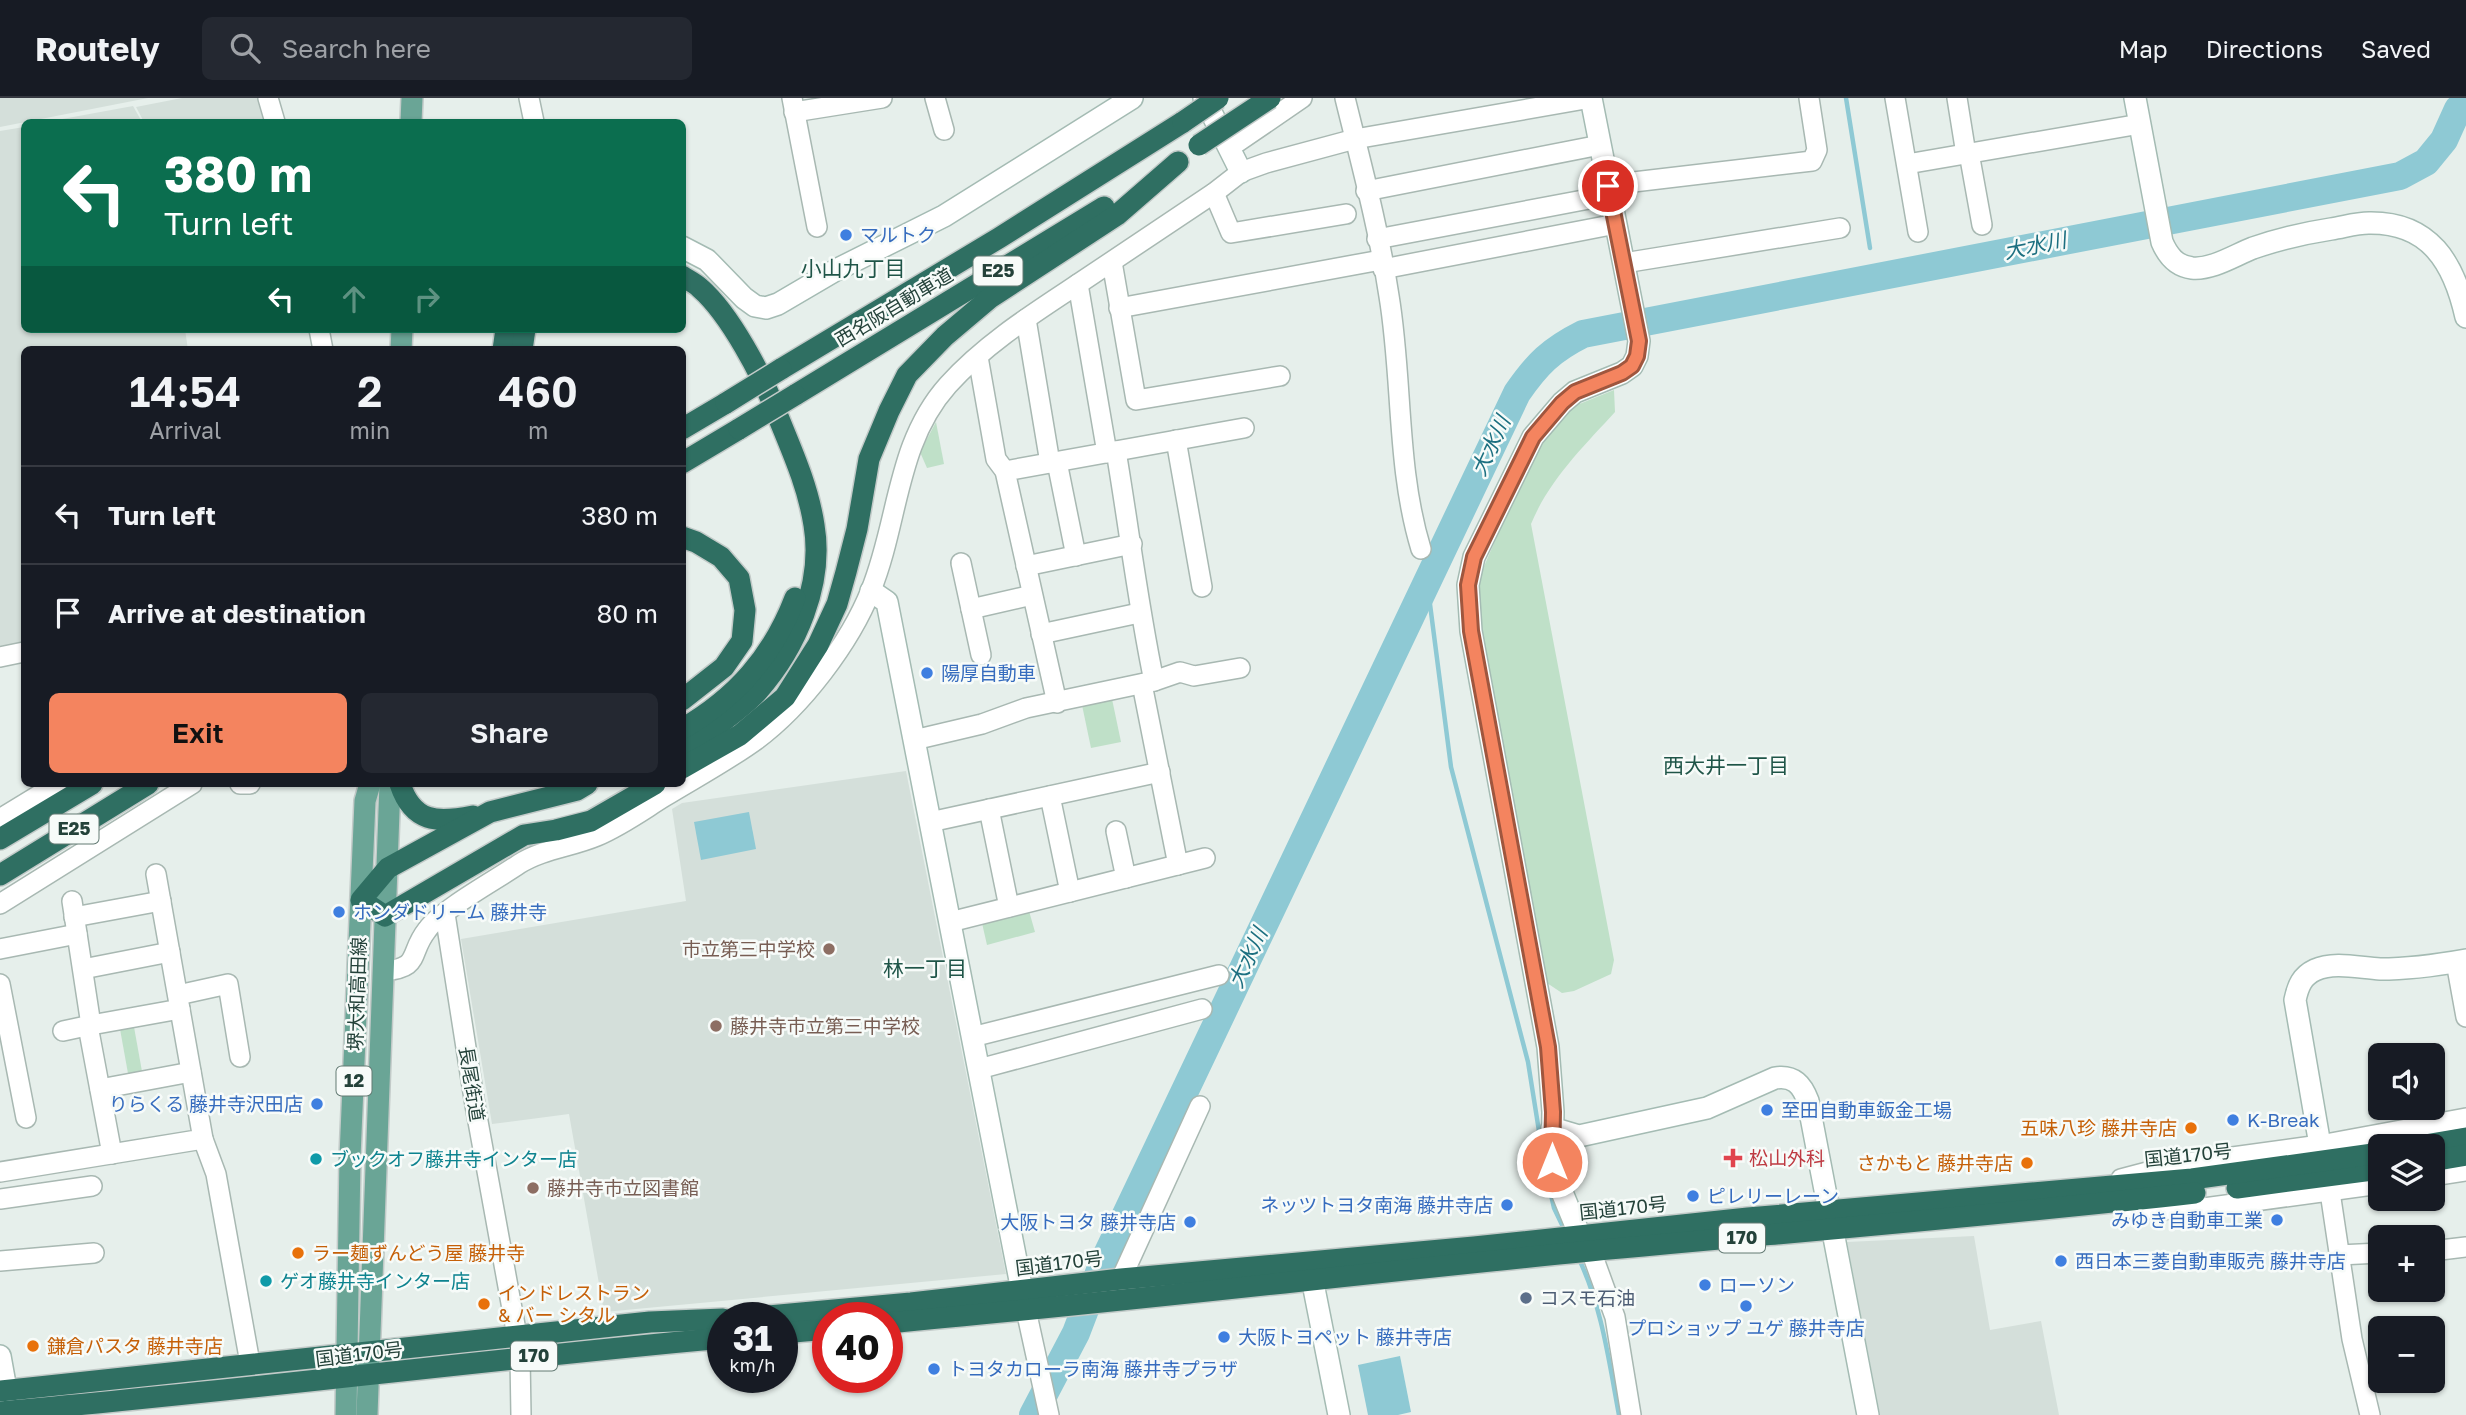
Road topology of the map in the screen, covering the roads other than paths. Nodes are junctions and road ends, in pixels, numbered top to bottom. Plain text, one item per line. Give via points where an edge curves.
1 (268, 98) edge
2 (412, 98) edge
3 (529, 98) edge
4 (882, 98) edge
5 (935, 98) edge
6 (1132, 98) edge
7 (1204, 98) edge
8 (1218, 98) edge
9 (1270, 98) edge
10 (1302, 98) edge
11 (1345, 98) edge
12 (1591, 98) edge
13 (1809, 98) edge
14 (1895, 98) edge
15 (1957, 98) edge
16 (2135, 98) edge
17 (793, 105) edge
18 (274, 119) edge
19 (411, 119) edge
20 (533, 119) edge
21 (2140, 124) junction
22 (944, 130) dead end
23 (1355, 139) junction
24 (1600, 145) junction
25 (1229, 148) junction
26 (1968, 154) junction
27 (1178, 162) junction
28 (1906, 164) junction
29 (1241, 172) junction
30 (1609, 190) junction
31 (1366, 191) junction
32 (1214, 193) junction
33 (1346, 214) dead end
34 (1616, 224) junction
35 (1982, 225) dead end
36 (817, 227) dead end
37 (1840, 228) dead end
38 (1918, 232) dead end
39 (1377, 239) junction
40 (686, 249) edge
41 (1112, 262) junction
42 (1624, 263) junction
43 (1382, 264) junction
44 (686, 279) edge
45 (1078, 284) junction
46 (686, 296) edge
47 (1119, 308) junction
48 (2466, 317) edge
49 (1026, 319) junction
50 (978, 357) junction
51 (1280, 376) dead end
52 (726, 403) junction
53 (686, 408) edge
54 (686, 427) edge
55 (1244, 428) dead end
56 (1177, 440) junction
57 (1112, 452) junction
58 (686, 461) edge
59 (1054, 462) junction
60 (1005, 471) junction
61 (686, 538) edge
62 (1132, 544) junction
63 (1421, 549) dead end
64 (1076, 556) junction
65 (961, 563) dead end
66 (1026, 566) junction
67 (1202, 587) dead end
68 (871, 591) junction
69 (1032, 595) junction
70 (971, 609) junction
71 (1139, 613) junction
72 (1041, 635) junction
73 (21, 653) edge
74 (981, 655) dead end
75 (0, 657) edge
76 (1240, 668) dead end
77 (1148, 682) junction
78 (686, 697) edge
79 (1057, 703) junction
80 (686, 727) edge
81 (914, 740) junction
82 (686, 747) edge
83 (686, 766) edge
84 (1160, 772) junction
85 (686, 782) edge
86 (52, 787) edge
87 (87, 787) edge
88 (143, 787) edge
89 (187, 787) edge
90 (369, 787) edge
91 (390, 787) edge
92 (401, 787) edge
93 (539, 787) edge
94 (582, 787) edge
95 (624, 787) edge
96 (650, 787) edge
97 (678, 787) edge
98 (1049, 796) junction
99 (989, 809) junction
100 (490, 812) junction
101 (0, 820) edge
102 (930, 822) junction
103 (556, 830) junction
104 (1116, 831) dead end
105 (0, 839) edge
106 (1205, 858) dead end
107 (1178, 864) junction
108 (388, 868) junction
109 (156, 874) dead end
110 (0, 875) edge
111 (1126, 878) junction
112 (1070, 892) junction
113 (361, 900) junction
114 (161, 901) junction
115 (0, 904) edge
116 (1009, 907) junction
117 (445, 914) junction
118 (385, 916) junction
119 (74, 917) junction
120 (950, 922) junction
121 (0, 949) edge
122 (170, 952) junction
123 (2461, 961) edge
124 (82, 969) junction
125 (383, 971) junction
126 (1219, 975) dead end
127 (0, 984) edge
128 (179, 1002) junction
129 (1202, 1009) dead end
130 (2466, 1017) edge
131 (90, 1026) junction
132 (63, 1031) dead end
133 (972, 1037) junction
134 (240, 1057) dead end
135 (979, 1069) junction
136 (191, 1072) junction
137 (100, 1090) junction
138 (1200, 1106) dead end
139 (26, 1118) dead end
140 (2466, 1118) edge
141 (1552, 1128) junction
142 (2466, 1138) edge
143 (203, 1139) junction
144 (2445, 1142) edge
145 (2320, 1144) junction
146 (112, 1154) junction
147 (2368, 1155) edge
148 (2466, 1155) edge
149 (2445, 1158) edge
150 (2368, 1171) edge
151 (2466, 1171) edge
152 (0, 1172) edge
153 (2445, 1174) edge
154 (92, 1186) dead end
155 (2093, 1186) junction
156 (2368, 1186) edge
157 (2330, 1192) junction
158 (0, 1199) edge
159 (2060, 1206) junction
160 (1831, 1220) junction
161 (1586, 1243) junction
162 (2466, 1247) edge
163 (2445, 1249) edge
164 (94, 1253) dead end
165 (2368, 1254) edge
166 (2339, 1255) junction
167 (0, 1261) edge
168 (1310, 1272) junction
169 (1121, 1279) junction
170 (1024, 1300) junction
171 (798, 1313) edge
172 (707, 1320) edge
173 (903, 1320) edge
174 (707, 1339) edge
175 (519, 1347) junction
176 (369, 1351) junction
177 (346, 1353) junction
178 (250, 1363) junction
179 (368, 1376) junction
180 (346, 1378) junction
181 (4, 1391) edge
182 (346, 1415) edge
183 (367, 1415) edge
184 (522, 1415) edge
185 (1049, 1415) edge
186 (1339, 1415) edge
187 (1631, 1415) edge
188 (1868, 1415) edge
189 (2370, 1415) edge

1 - 18 street
2 - 19 main road
3 - 20 street
4 - 17 street
5 - 22 street
6 - 40 street via 944,216 778,304 755,306 707,260
7 - 25 street
8 - 52 highway, 西名阪自動車道 / E25, bridge via 999,238
9 - 27 highway, 西名阪自動車道 / E25, bridge
10 - 25 street
11 - 23 street
12 - 23 street
12 - 24 street
13 - 30 street via 1818,150 1812,161
14 - 28 street
15 - 26 street
16 - 21 street
17 - 36 street
21 - 26 street
21 - 48 street via 2161,237 2168,256 2180,264 2206,267 2281,239 2366,223 2389,224 2409,229 2442,254
23 - 29 street
23 - 31 street
24 - 30 street
24 - 31 street
25 - 29 street
26 - 28 street
26 - 35 street
27 - 58 highway, 西名阪自動車道 / E25, bridge
27 - 83 highway via 1117,215 990,298 907,375 869,459 846,572 818,645 785,698 740,735
28 - 38 street
29 - 32 street
30 - 34 street
30 - 39 street
31 - 39 street
32 - 33 street via 1231,233
32 - 41 street
34 - 42 street
34 - 43 street
37 - 42 street
39 - 43 street
41 - 45 street
41 - 47 street
42 - 141 street via 1638,335 1637,356 1622,373 1575,392 1533,437 1474,557 1468,585 1471,631 1548,1047
43 - 47 street
43 - 63 street via 1404,471
44 - 82 highway via 727,320 769,394 806,487 815,528 815,564 806,607 782,661 756,693
45 - 49 street
45 - 57 street
46 - 80 highway via 722,334 757,398 790,480 803,548 799,587 771,650 706,715
47 - 51 street via 1136,400
49 - 50 street
49 - 59 street
50 - 60 street via 996,459
50 - 68 street via 947,386 909,451
52 - 53 highway
52 - 54 highway, 西名阪自動車道 / E25
55 - 56 street
56 - 57 street
56 - 67 street
57 - 59 street
57 - 62 street
59 - 60 street
59 - 64 street
60 - 66 street
61 - 78 highway via 721,557 739,579 745,610 741,641 724,667
62 - 64 street
62 - 71 street
64 - 66 street
65 - 70 street
66 - 69 street
68 - 81 street via 887,603
68 - 85 street via 848,634 786,714 757,739
69 - 70 street
69 - 72 street
70 - 74 street
71 - 72 street
71 - 77 street
72 - 79 street
73 - 75 street
76 - 77 street via 1194,676 1180,672
77 - 79 street
77 - 84 street
79 - 81 street
81 - 102 street
84 - 98 street
84 - 107 street
86 - 101 street
87 - 105 highway, E25
88 - 110 highway, E25
89 - 115 street
90 - 113 main road, 堺大和高田線 / 12
91 - 108 main road, 堺大和高田線 / 12
92 - 100 highway via 406,802 420,815 450,821
93 - 100 highway
94 - 100 highway
95 - 103 highway
96 - 103 highway via 590,821
97 - 117 street via 598,836 524,861
98 - 99 street
98 - 112 street
99 - 102 street
99 - 116 street
100 - 108 highway
102 - 120 street
103 - 118 highway via 524,835
104 - 111 street
106 - 107 street
107 - 111 street
108 - 113 highway
108 - 118 main road, 堺大和高田線 / 12
109 - 114 street
111 - 112 street
112 - 116 street
113 - 118 highway
113 - 177 main road, 堺大和高田線 / 12
114 - 119 street
114 - 122 street
116 - 120 street
117 - 125 street via 427,929 408,965
117 - 175 street, 長尾街道
118 - 125 main road, 堺大和高田線 / 12
119 - 121 street
119 - 124 street
120 - 133 street
122 - 124 street
122 - 128 street
123 - 130 street
123 - 145 street via 2410,968 2331,966 2305,976 2295,1000
124 - 131 street
125 - 176 main road, 堺大和高田線 / 12
126 - 133 street
127 - 139 street
128 - 131 street
128 - 134 street via 228,984
128 - 136 street
129 - 135 street
131 - 132 street
131 - 137 street
133 - 135 street
135 - 170 street
136 - 137 street
136 - 143 street
137 - 146 street
138 - 169 street
140 - 145 street
141 - 160 street via 1579,1136 1707,1108 1775,1077 1794,1080 1803,1087 1808,1101
141 - 161 street via 1557,1181
142 - 144 highway
143 - 146 street
143 - 178 street via 216,1174
145 - 155 street via 2174,1165
146 - 152 street
147 - 155 highway, 国道170号 / 170 via 2192,1179
148 - 149 highway
150 - 159 highway, 国道170号 / 170
151 - 153 street
154 - 158 street
155 - 160 highway, 国道170号 / 170
156 - 157 street
157 - 159 street via 2189,1210
157 - 166 street
159 - 160 highway, 国道170号 / 170
160 - 161 highway, 国道170号 / 170
160 - 188 street
161 - 168 highway, 国道170号 / 170
161 - 187 street via 1615,1317
162 - 163 street
164 - 167 street
165 - 166 street
166 - 189 street
168 - 169 highway, 国道170号 / 170
168 - 170 highway, 国道170号 / 170 via 1104,1303 1063,1307
168 - 186 street
169 - 170 highway, 国道170号 / 170 via 1072,1284
170 - 171 highway, 国道170号 / 170 via 911,1303
170 - 173 highway, 国道170号 / 170
170 - 185 street
172 - 175 highway, 国道170号 / 170 via 650,1322
174 - 175 highway, 国道170号 / 170
175 - 176 highway, 国道170号 / 170
175 - 179 highway, 国道170号 / 170
175 - 184 street, 長尾街道
176 - 177 highway, 国道170号 / 170
176 - 179 main road, 堺大和高田線 / 12
177 - 178 highway, 国道170号 / 170
177 - 180 main road, 堺大和高田線 / 12
178 - 181 highway, 国道170号 / 170
179 - 180 highway, 国道170号 / 170
179 - 183 main road, 堺大和高田線 / 12
180 - 181 highway, 国道170号 / 170
180 - 182 main road, 堺大和高田線 / 12

